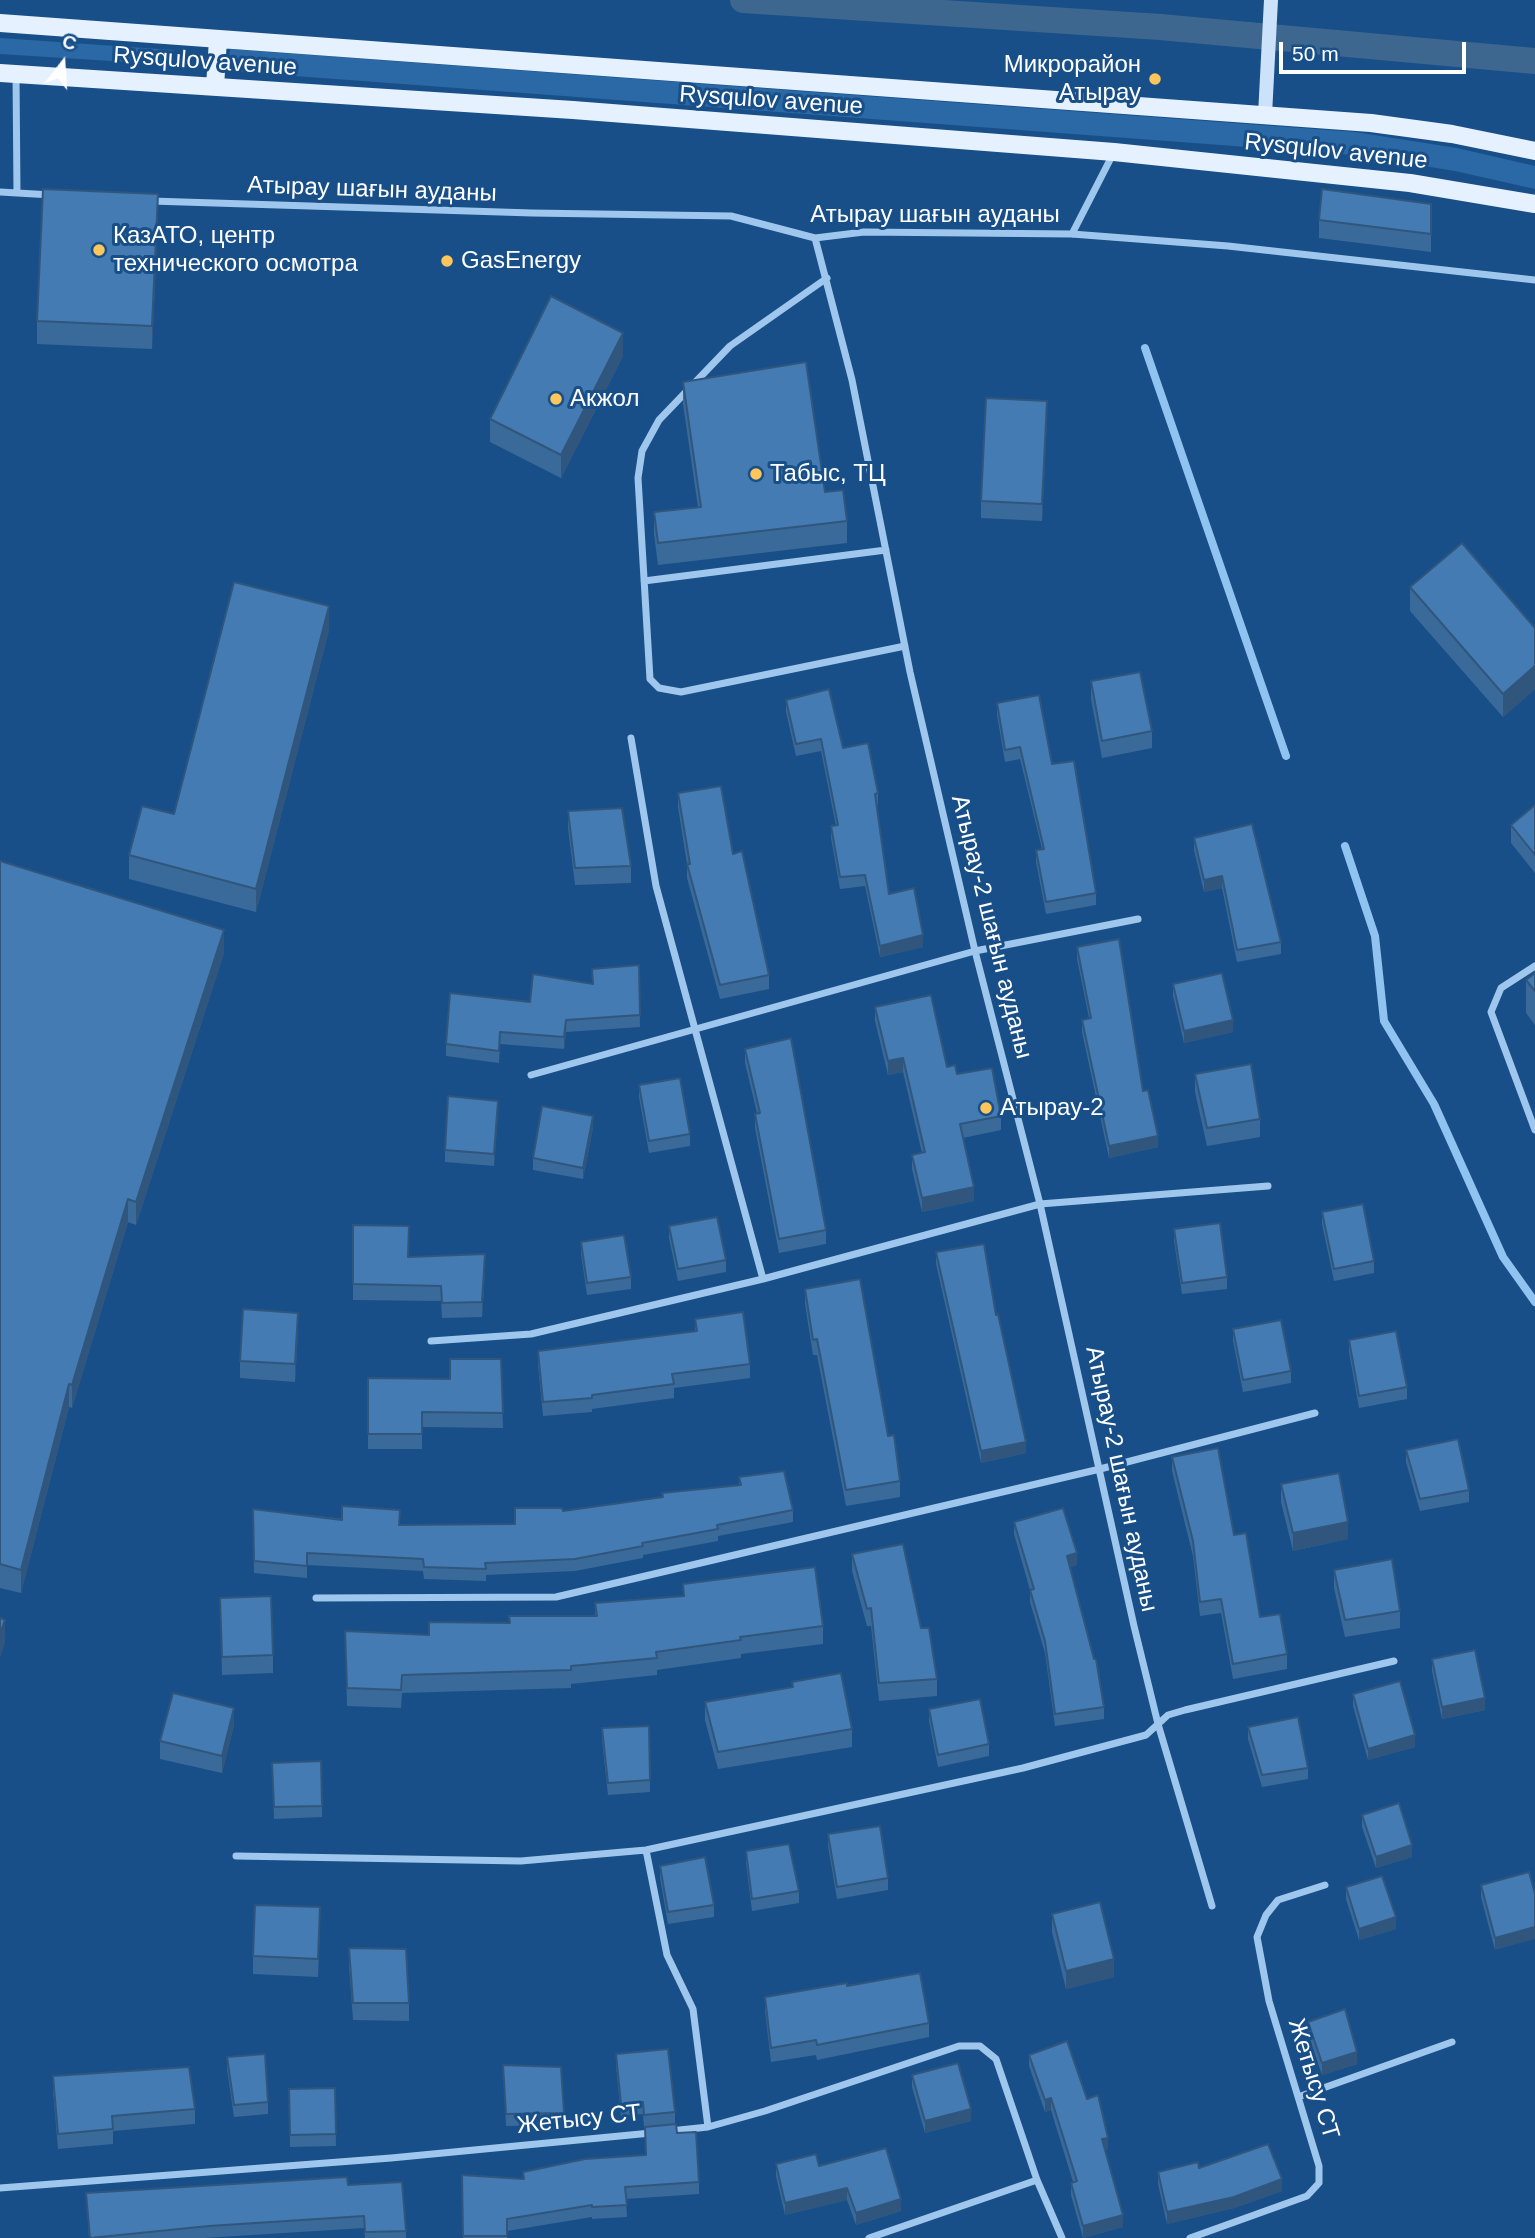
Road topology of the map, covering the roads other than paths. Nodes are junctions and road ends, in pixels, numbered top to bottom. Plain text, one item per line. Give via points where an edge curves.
1 (1271, 0) edge
2 (0, 23) edge
3 (218, 39) junction
4 (8, 74) edge
5 (215, 87) junction
6 (1265, 115) junction
7 (1535, 151) edge
8 (1114, 152) junction
9 (0, 192) edge
10 (17, 193) junction
11 (57, 195) edge
12 (135, 200) edge
13 (1535, 204) edge
14 (1072, 234) junction
15 (815, 238) junction
16 (827, 278) junction
17 (1535, 280) edge
18 (886, 550) junction
19 (644, 582) junction
20 (905, 646) junction
21 (631, 738) dead end
22 (1138, 919) dead end
23 (975, 951) junction
24 (1535, 966) edge
25 (695, 1030) junction
26 (531, 1075) dead end
27 (1535, 1130) edge
28 (1268, 1186) dead end
29 (1040, 1204) junction
30 (763, 1279) junction
31 (431, 1341) dead end
32 (1315, 1413) dead end
33 (1100, 1469) junction
34 (316, 1598) dead end
35 (1394, 1661) dead end
36 (1158, 1724) junction
37 (646, 1850) junction
38 (236, 1856) dead end
39 (1325, 1885) dead end
40 (1212, 1906) dead end
41 (1452, 2042) dead end
42 (1298, 2097) junction
43 (708, 2127) junction
44 (1037, 2180) junction
45 (0, 2188) edge
46 (894, 2235) edge
47 (869, 2238) edge
48 (1062, 2238) edge
49 (1190, 2238) edge

1 - 6 street
2 - 3 main road, Rysqulov avenue
3 - 5 main road
3 - 6 main road, Rysqulov avenue
4 - 5 main road, Rysqulov avenue
4 - 10 street
5 - 8 main road, Rysqulov avenue
6 - 7 main road, Rysqulov avenue via 1398,127
8 - 13 main road, Rysqulov avenue via 1410,183
8 - 14 street
9 - 10 street
10 - 11 street
12 - 15 street, Атырау шағын ауданы via 731,216
14 - 15 street, Атырау шағын ауданы via 864,232
14 - 17 street, Атырау шағын ауданы
15 - 16 street, Атырау-2 шағын ауданы
16 - 18 street, Атырау-2 шағын ауданы
16 - 19 street via 730,346 659,420 642,451 638,478
18 - 19 street
18 - 20 street, Атырау-2 шағын ауданы
19 - 20 street via 650,680 659,688 681,692
20 - 23 street, Атырау-2 шағын ауданы
21 - 25 street via 656,886
22 - 23 street
23 - 25 street
23 - 29 street, Атырау-2 шағын ауданы
24 - 27 street via 1501,988 1491,1012
25 - 26 street
25 - 30 street
28 - 29 street
29 - 30 street
29 - 33 street, Атырау-2 шағын ауданы
30 - 31 street via 531,1334
32 - 33 street
33 - 34 street via 556,1597
33 - 36 street, Атырау-2 шағын ауданы
35 - 36 street via 1185,1710
36 - 37 street via 1146,1735 1023,1768
36 - 40 street, Атырау-2 шағын ауданы
37 - 38 street via 521,1861
37 - 43 street via 667,1955 693,2009
39 - 42 street, Жетысу СТ via 1278,1900 1256,1937 1269,2001
41 - 42 street
42 - 49 street, Жетысу СТ via 1319,2166 1319,2183 1307,2196
43 - 44 street, Жетысу СТ via 959,2046 979,2046 996,2059
43 - 45 street, Жетысу СТ via 391,2158
44 - 46 street
44 - 48 street, Жетысу СТ
46 - 47 street

